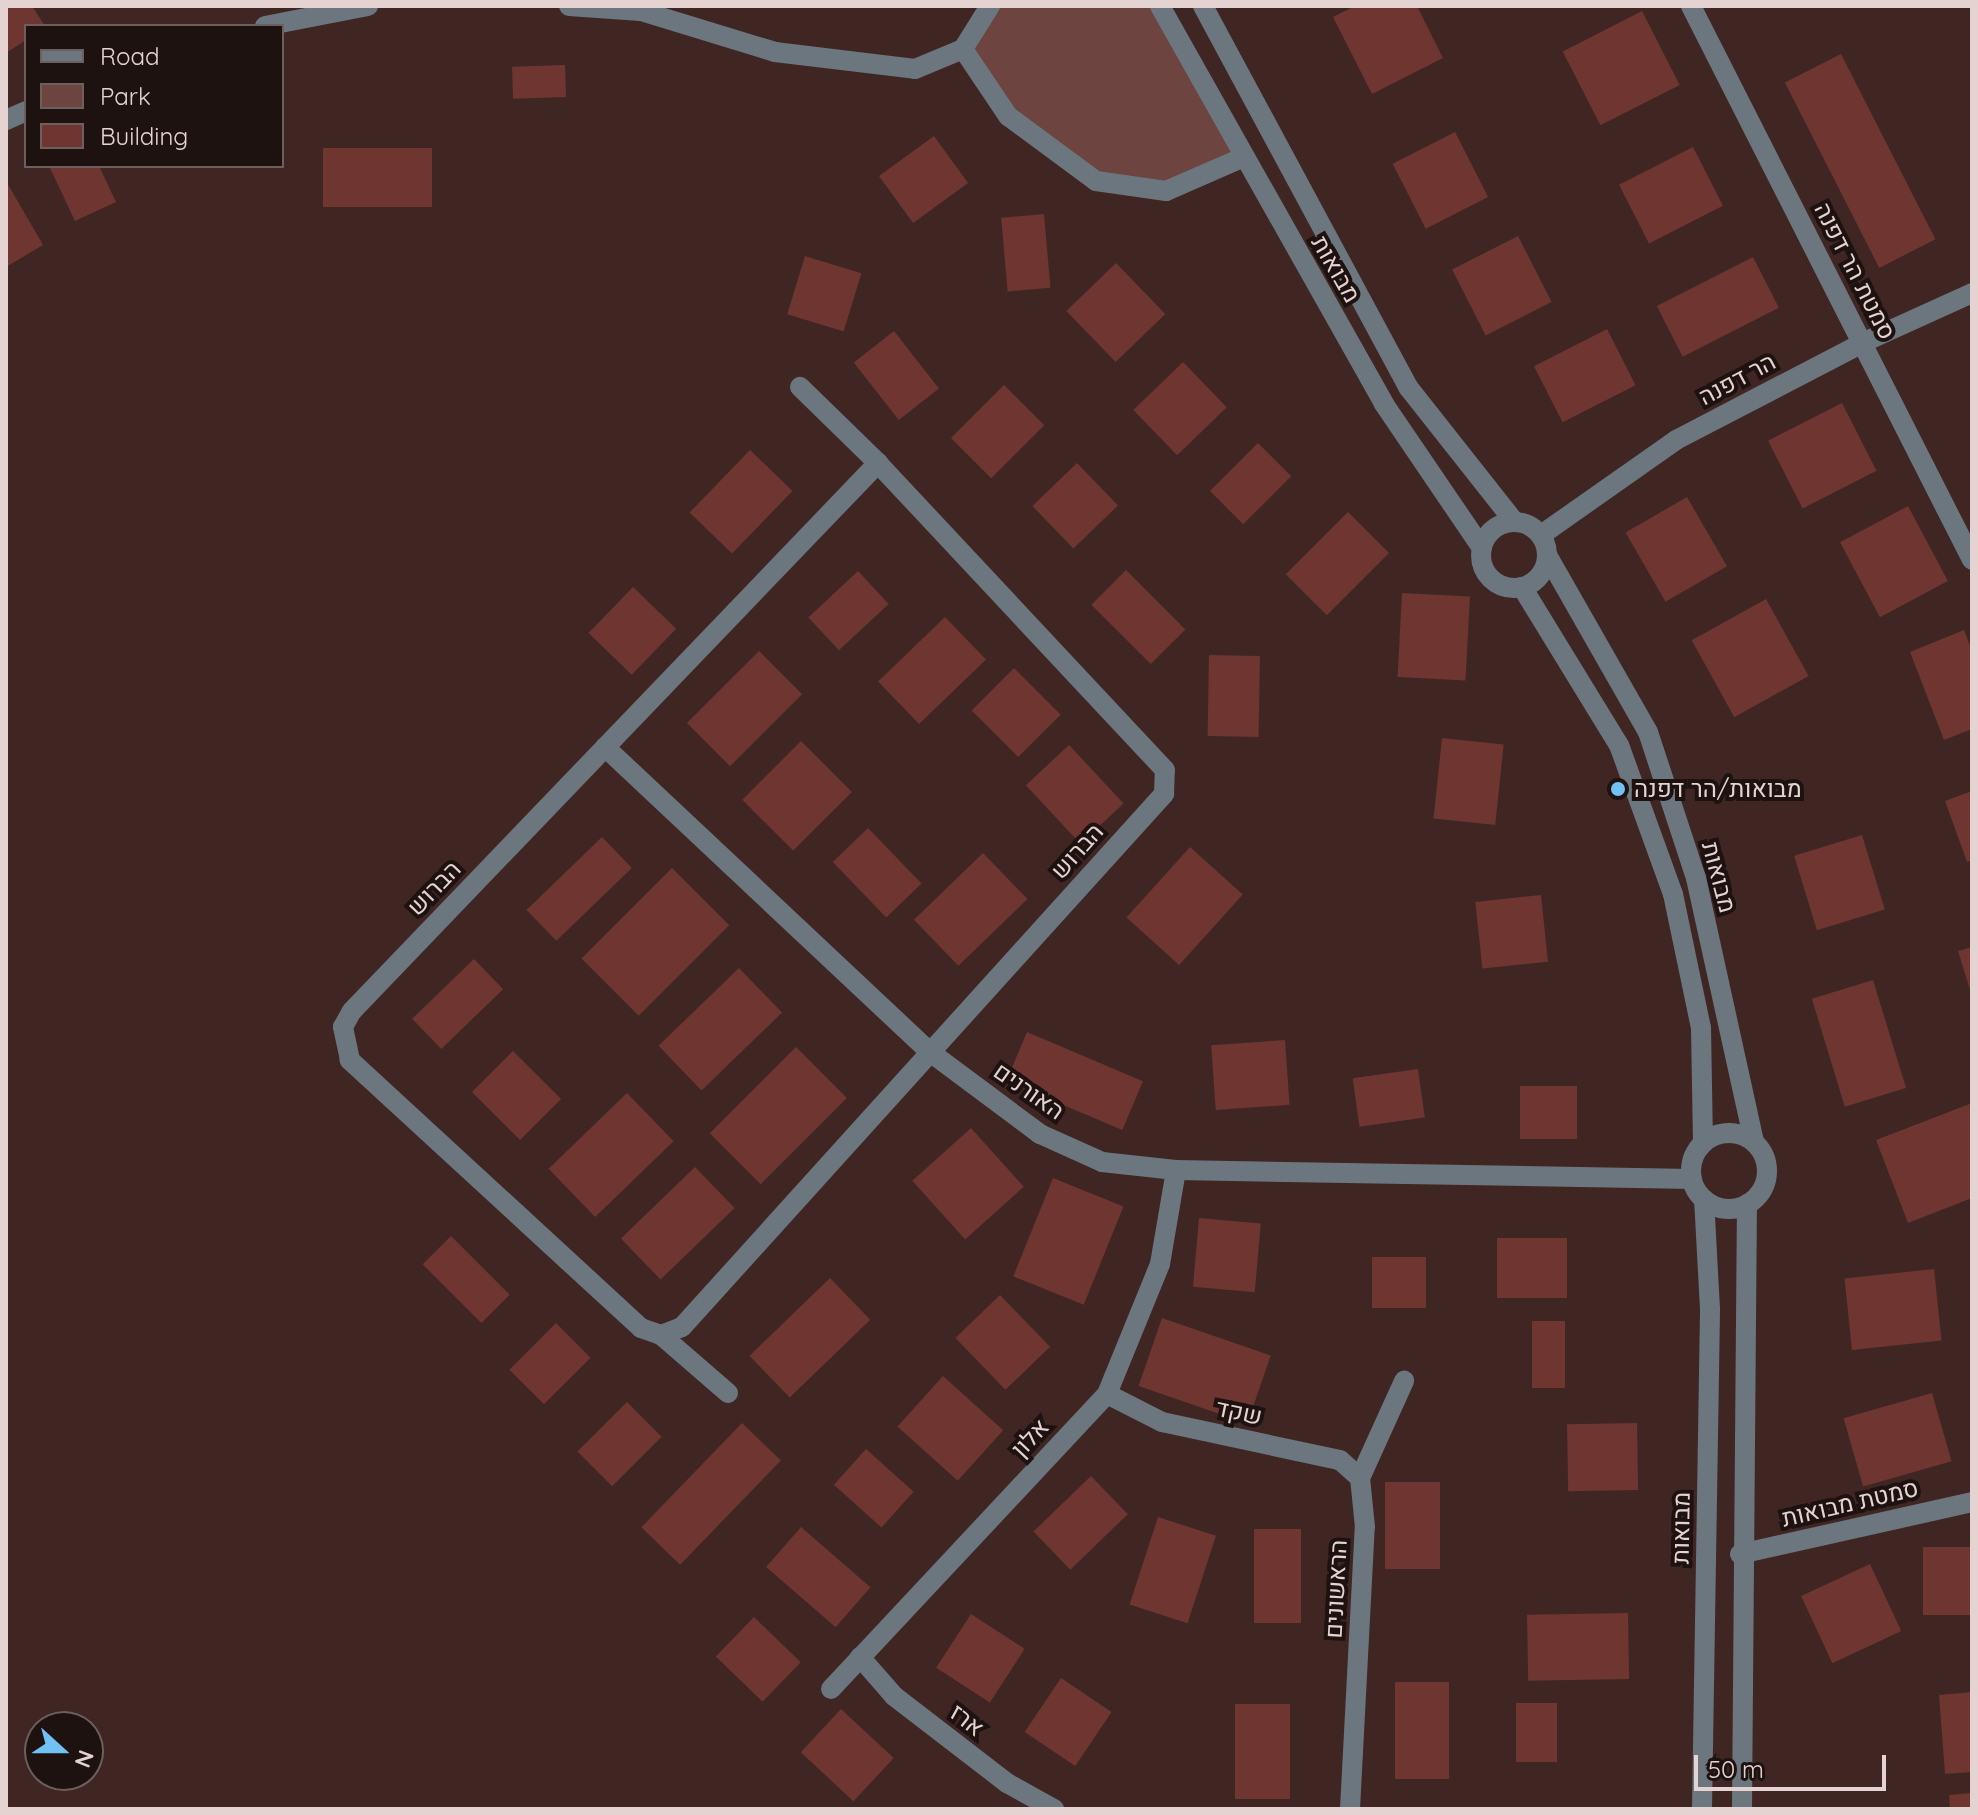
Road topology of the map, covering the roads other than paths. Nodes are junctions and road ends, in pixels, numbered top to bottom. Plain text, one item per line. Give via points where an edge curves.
1 (368, 6) edge
2 (569, 6) edge
3 (990, 6) edge
4 (1160, 6) edge
5 (1203, 6) edge
6 (1691, 6) edge
7 (275, 24) edge
8 (963, 49) junction
9 (1242, 158) junction
10 (1972, 293) edge
11 (1862, 343) junction
12 (800, 387) dead end
13 (878, 463) junction
14 (1514, 521) junction
15 (1544, 545) junction
16 (1482, 548) junction
17 (1972, 560) edge
18 (1522, 587) junction
19 (605, 747) junction
20 (930, 1052) junction
21 (1754, 1142) junction
22 (1703, 1143) junction
23 (1176, 1170) junction
24 (1692, 1179) junction
25 (1704, 1199) junction
26 (1747, 1204) junction
27 (661, 1335) junction
28 (1404, 1381) dead end
29 (728, 1393) dead end
30 (1107, 1394) junction
31 (1360, 1478) junction
32 (1972, 1502) edge
33 (1740, 1554) junction
34 (860, 1657) junction
35 (831, 1689) dead end
36 (1054, 1809) edge
37 (1350, 1809) edge
38 (1702, 1809) edge
39 (1742, 1809) edge

1 - 7 street
2 - 8 street via 641,11 775,52 881,68 915,69
3 - 8 street
4 - 9 street, מבואות
5 - 14 street, מבואות via 1408,387
6 - 11 street, סמטת הר דפנה
8 - 9 street via 1008,116 1096,181 1166,191
9 - 16 street, מבואות via 1384,404
10 - 11 street, הר דפנה
11 - 15 street, הר דפנה via 1676,440
11 - 17 street, סמטת הר דפנה
12 - 13 street, הברוש
13 - 19 street, הברוש
13 - 20 street, הברוש via 1165,770 1164,794
14 - 15 street
14 - 16 street via 1493,529
15 - 18 street via 1540,575
15 - 21 street, מבואות via 1648,732 1696,878
16 - 18 street via 1492,579
18 - 22 street, מבואות via 1619,745 1673,894 1701,1028
19 - 20 street, האורנים
19 - 27 street, הברוש via 352,1011 343,1027 350,1060 641,1328
20 - 23 street, האורנים via 1040,1134 1102,1162
20 - 27 street, הברוש via 682,1327
21 - 22 street via 1734,1133
21 - 26 street via 1767,1175 1764,1187
22 - 24 street via 1695,1153
23 - 24 street, האורנים
23 - 30 street, אלון via 1160,1264
24 - 25 street
25 - 26 street via 1725,1209
25 - 38 street, מבואות via 1710,1309
26 - 33 street
27 - 29 street, הברוש
28 - 31 street
30 - 31 street, שקד via 1162,1422 1340,1460
30 - 34 street, אלון
31 - 37 street, הראשונים via 1365,1527
32 - 33 street, סמטת מבואות
33 - 39 street
34 - 35 street, אלון
34 - 36 street, ארז via 906,1706 1007,1783

